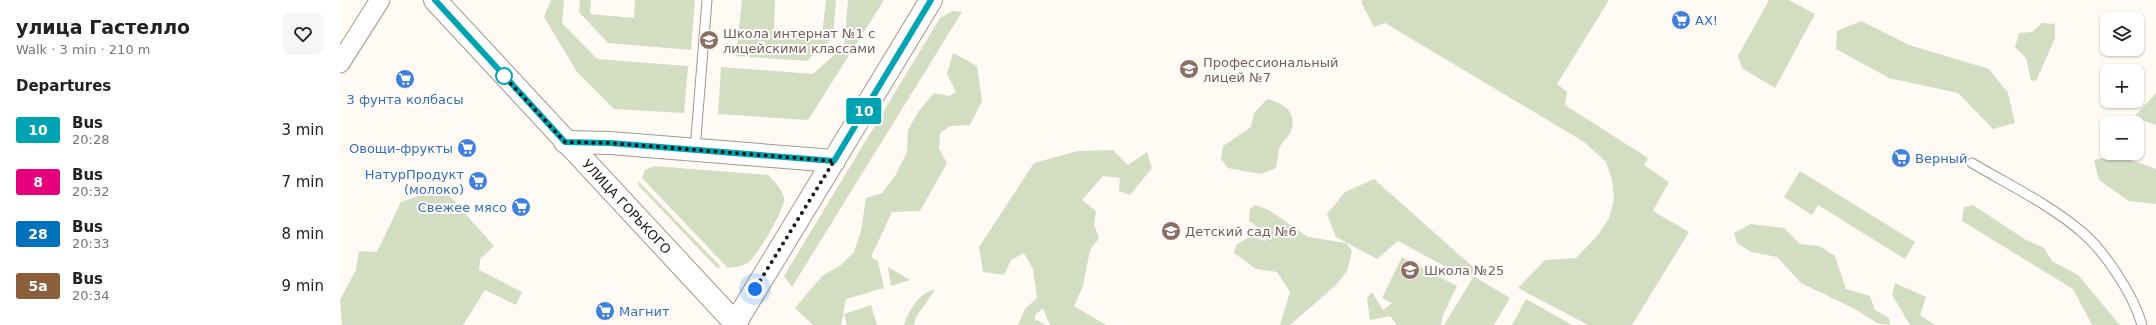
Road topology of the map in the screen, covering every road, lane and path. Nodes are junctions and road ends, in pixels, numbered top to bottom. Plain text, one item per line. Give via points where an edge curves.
1 (380, 0) edge
2 (434, 0) edge
3 (707, 0) edge
4 (931, 0) edge
5 (340, 63) edge
6 (565, 142) junction
7 (694, 150) junction
8 (834, 161) junction
9 (1972, 163) dead end
10 (735, 324) edge
11 (2142, 325) edge

1 - 5 street
2 - 6 main road, УЛИЦА ГОРЬКОГО
3 - 7 lane
4 - 8 main road
6 - 7 main road
6 - 10 main road, УЛИЦА ГОРЬКОГО
7 - 8 main road
8 - 10 main road
9 - 11 lane via 2061,217 2084,234 2112,267 2137,307

